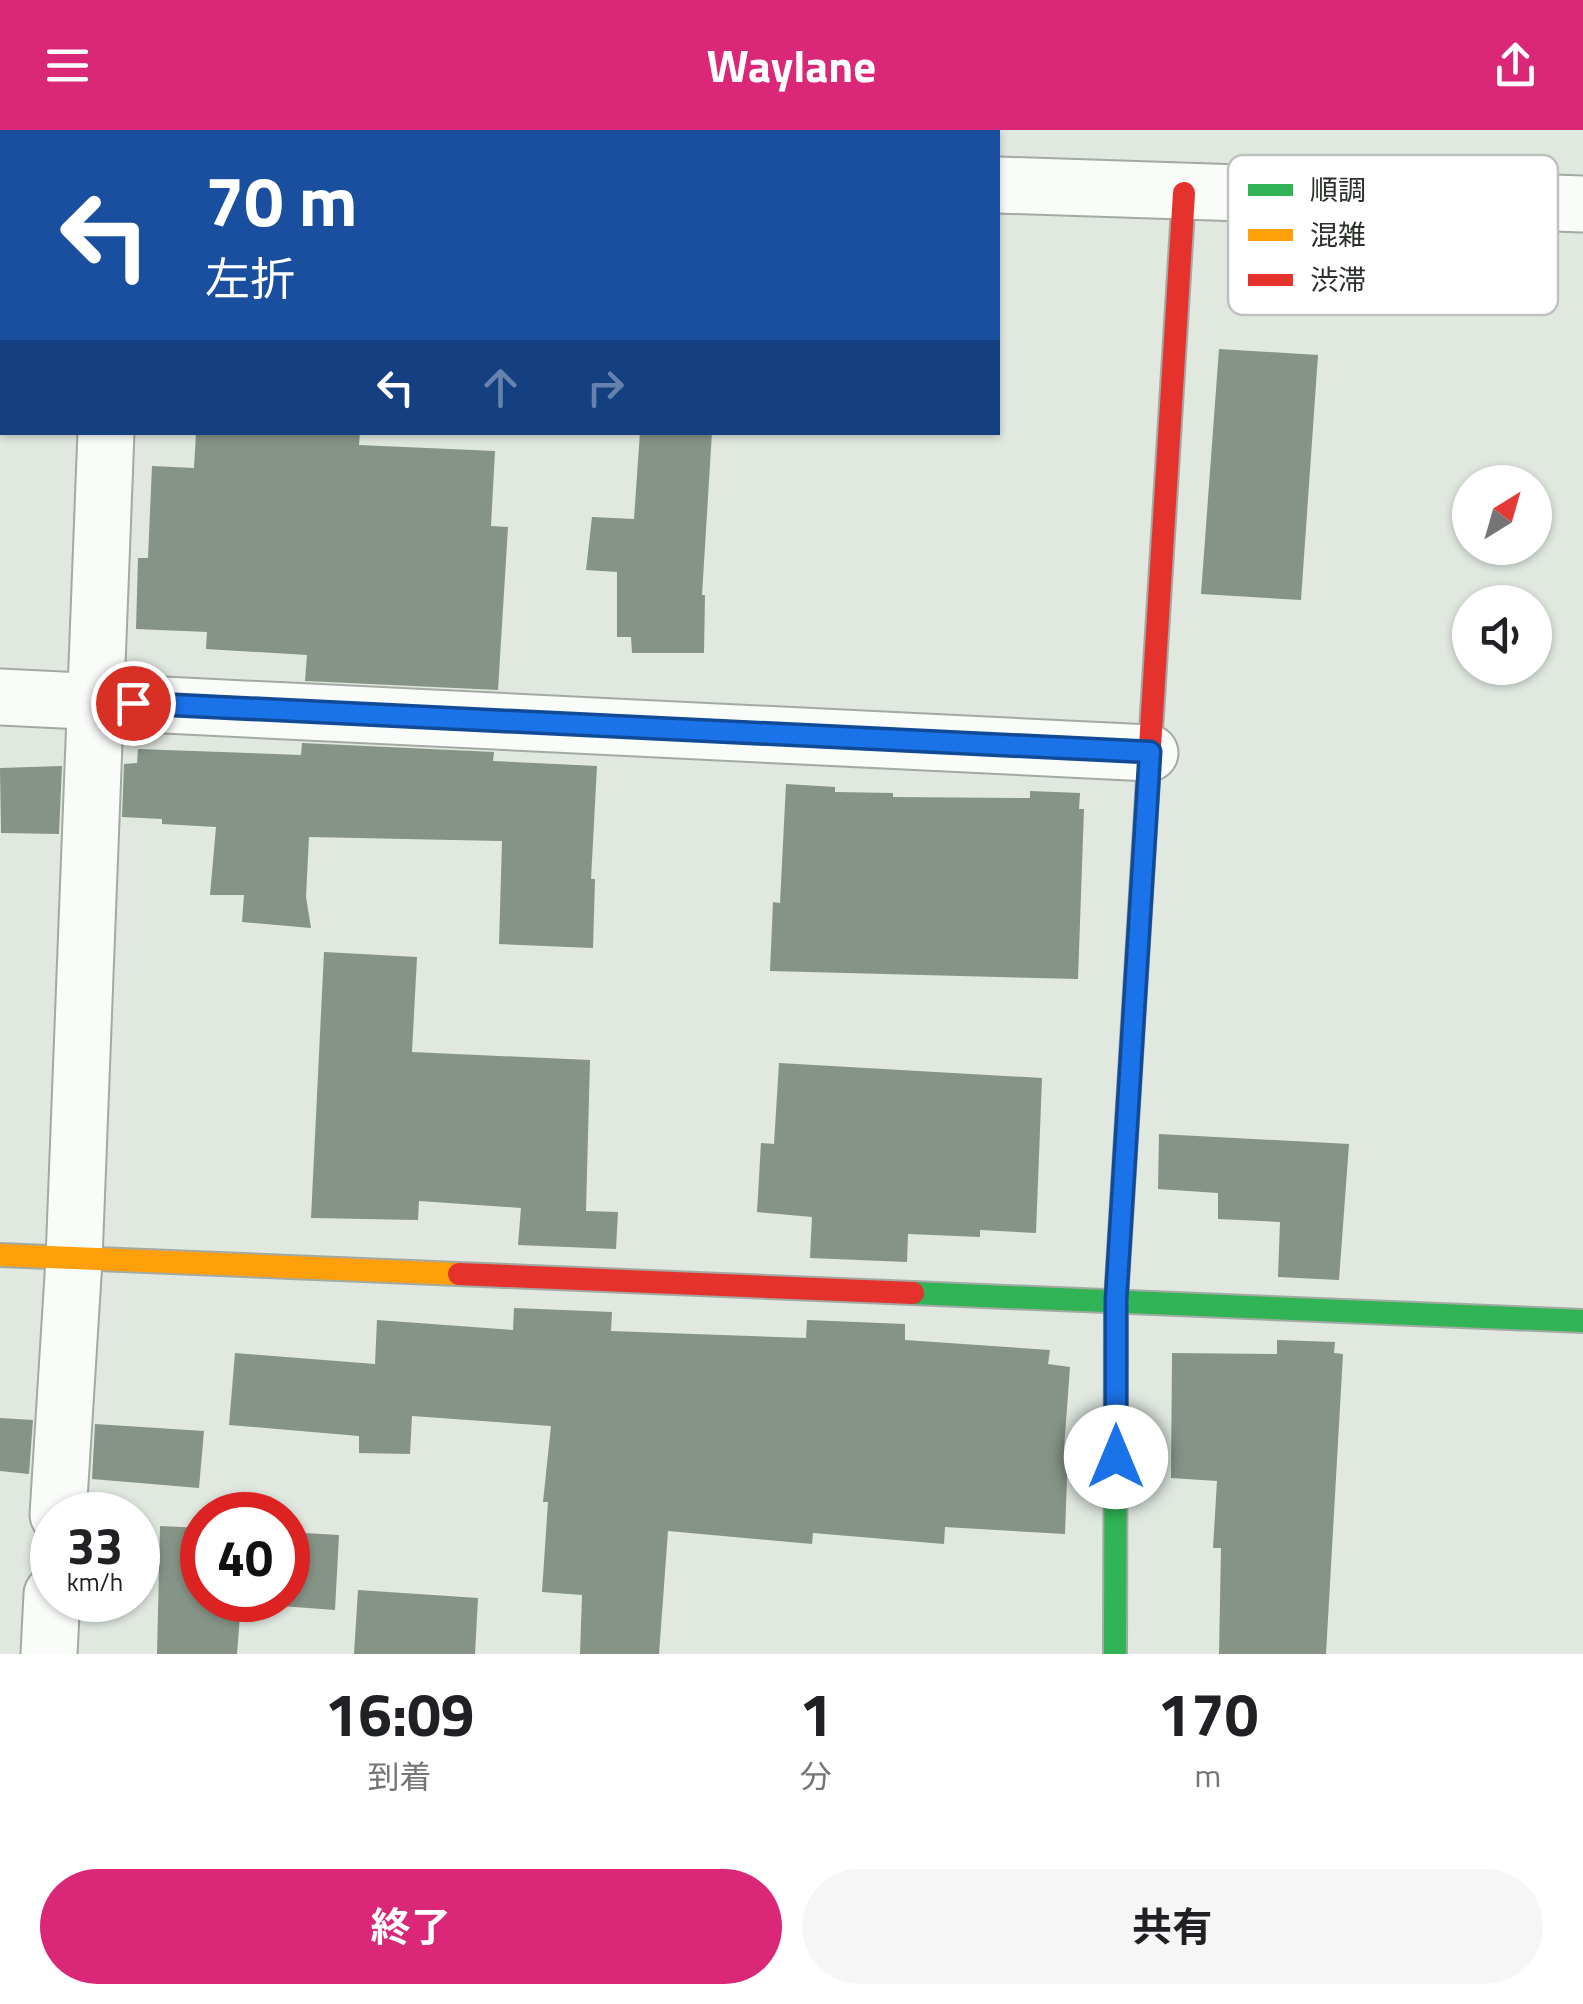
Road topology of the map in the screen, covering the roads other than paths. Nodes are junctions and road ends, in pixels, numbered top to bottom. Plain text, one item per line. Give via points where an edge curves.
1 (1000, 185) edge
2 (1184, 194) junction
3 (1228, 195) edge
4 (1558, 203) edge
5 (1583, 204) edge
6 (106, 435) edge
7 (0, 697) edge
8 (94, 701) junction
9 (1150, 752) junction
10 (0, 1256) edge
11 (74, 1260) junction
12 (1116, 1300) junction
13 (1583, 1321) edge
14 (59, 1492) edge
15 (50, 1622) edge
16 (48, 1654) edge
17 (1115, 1654) edge

1 - 2 street
2 - 3 street
2 - 9 street
4 - 5 street
6 - 8 street
7 - 8 street
8 - 9 street
8 - 11 street
9 - 12 street
10 - 11 street
11 - 12 street
11 - 14 street
12 - 13 street
12 - 17 street
15 - 16 street

